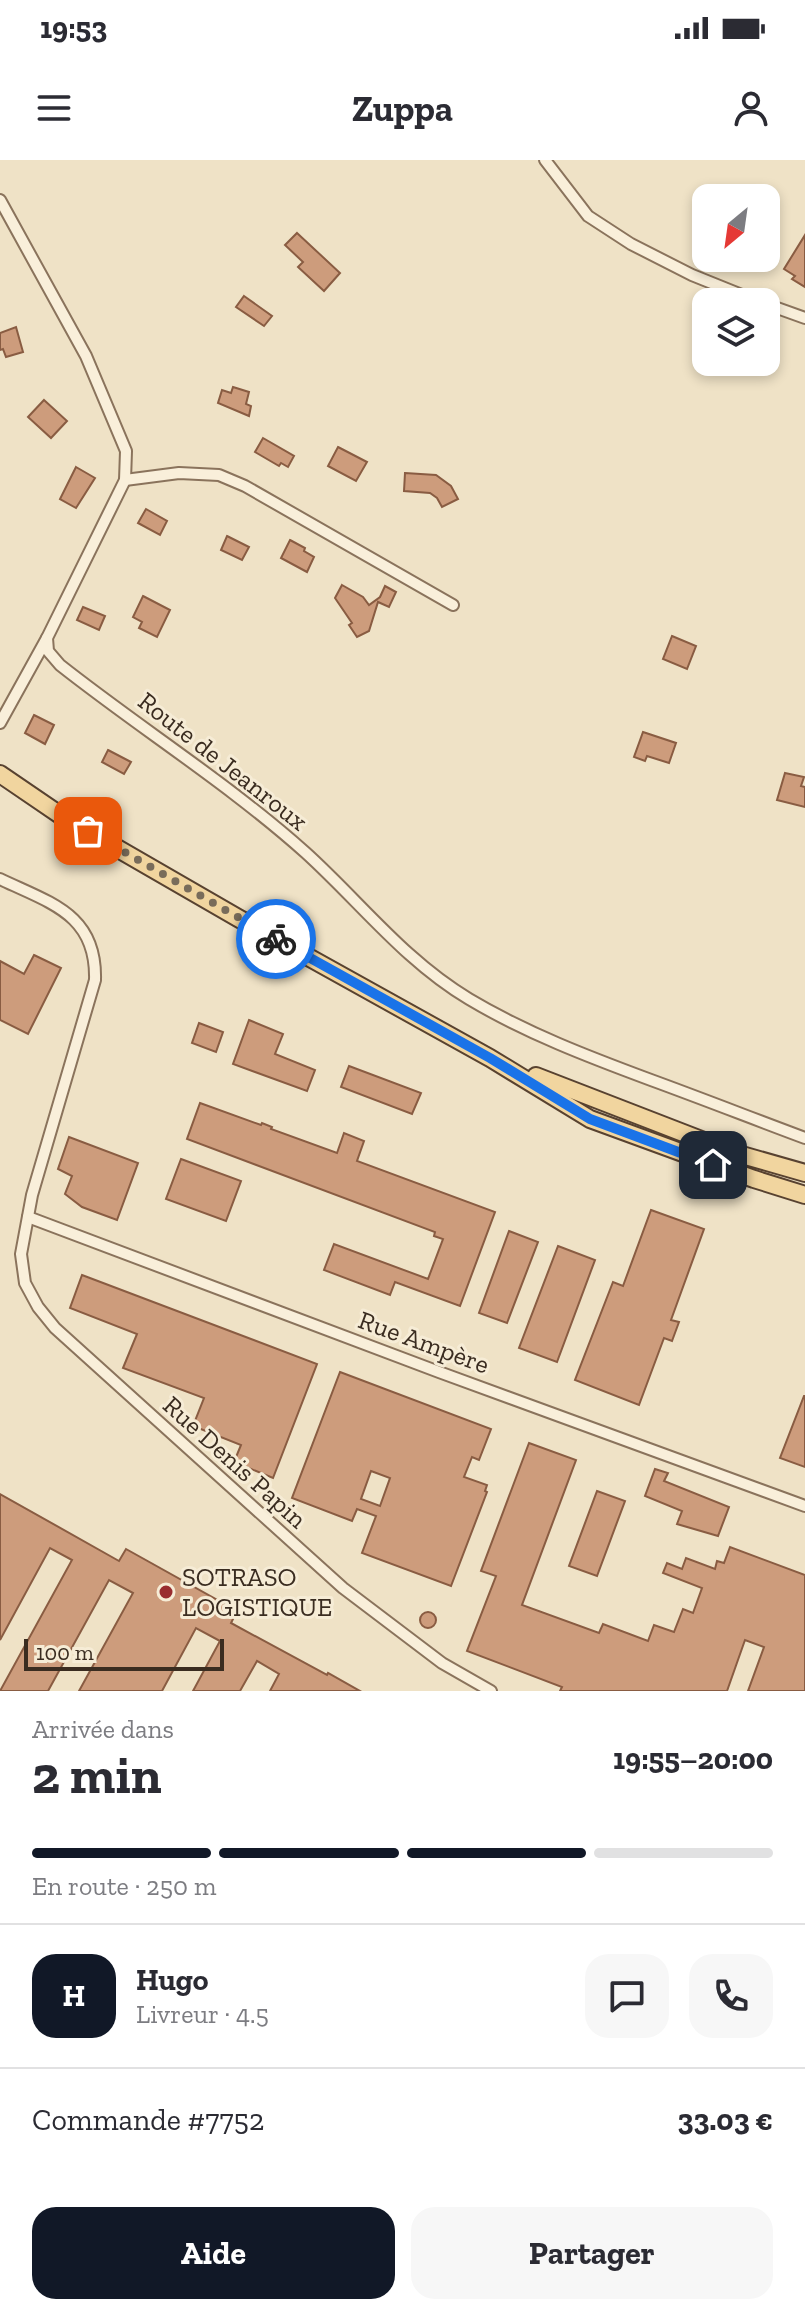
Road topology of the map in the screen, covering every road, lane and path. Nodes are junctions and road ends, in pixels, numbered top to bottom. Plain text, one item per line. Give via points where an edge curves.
1 (545, 160) edge
2 (0, 200) edge
3 (724, 288) edge
4 (780, 309) edge
5 (805, 318) edge
6 (125, 480) junction
7 (453, 605) dead end
8 (47, 638) junction
9 (0, 723) edge
10 (0, 774) edge
11 (0, 879) edge
12 (490, 1058) junction
13 (805, 1138) edge
14 (805, 1173) edge
15 (805, 1195) edge
16 (28, 1217) junction
17 (805, 1506) edge
18 (491, 1691) edge

1 - 3 street via 588,216 631,244
2 - 6 street via 86,356 126,451
4 - 5 street
6 - 7 street via 179,473 219,475
6 - 8 street
8 - 9 street
8 - 13 street, Route de Jeanroux via 48,651 60,665 250,807 307,854 400,947 467,998 581,1053
10 - 12 main road via 63,817
11 - 16 street, Rue Denis Papin via 62,908 80,924 96,960 95,980
12 - 14 main road via 735,1153
12 - 15 main road via 590,1119
16 - 17 street, Rue Ampère
16 - 18 street, Rue Denis Papin via 21,1254 25,1283 55,1328 343,1588 442,1663

